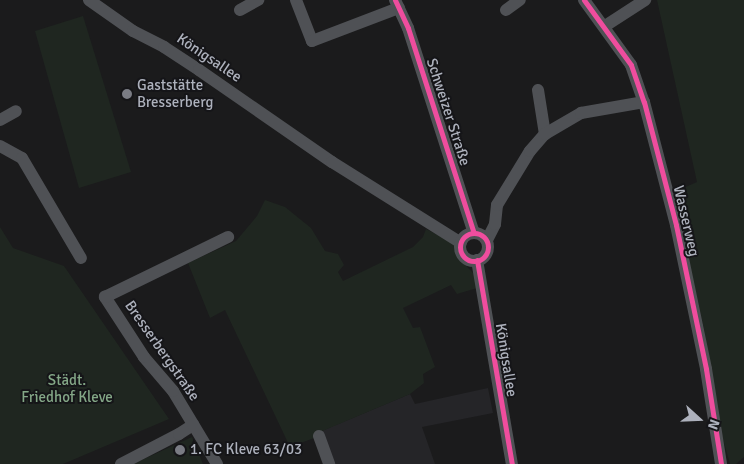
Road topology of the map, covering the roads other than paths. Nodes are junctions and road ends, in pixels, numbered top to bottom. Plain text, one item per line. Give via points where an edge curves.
1 (89, 0) edge
2 (258, 0) edge
3 (296, 0) edge
4 (520, 0) edge
5 (584, 0) edge
6 (645, 0) edge
7 (397, 4) edge
8 (240, 10) dead end
9 (506, 10) dead end
10 (604, 26) junction
11 (538, 90) dead end
12 (644, 102) junction
13 (16, 112) dead end
14 (0, 120) edge
15 (545, 134) junction
16 (0, 146) edge
17 (474, 233) junction
18 (228, 237) dead end
19 (487, 240) junction
20 (461, 243) junction
21 (81, 258) dead end
22 (477, 260) junction
23 (193, 424) junction
24 (319, 436) dead end
25 (121, 464) edge
26 (217, 464) edge
27 (329, 464) edge
28 (512, 464) edge
29 (721, 464) edge

1 - 20 street, Königsallee via 133,31 200,70 332,162
2 - 8 street
3 - 7 street via 312,41
4 - 9 street
5 - 10 street, Wasserweg
6 - 10 street
7 - 17 street, Schweizer Straße via 408,28
10 - 12 street, Wasserweg via 631,65
11 - 15 street
12 - 15 street via 581,113
12 - 29 street, Wasserweg via 676,225 706,369
13 - 14 street
15 - 19 street via 530,151 497,205 495,224
16 - 21 street via 22,158
17 - 19 street
17 - 20 street via 464,237
18 - 23 street, Bresserbergstraße via 105,297
19 - 22 street via 488,251
20 - 22 street, Königsallee via 463,254
22 - 28 street, Königsallee
23 - 25 street
23 - 26 street, Bresserbergstraße
24 - 27 street

